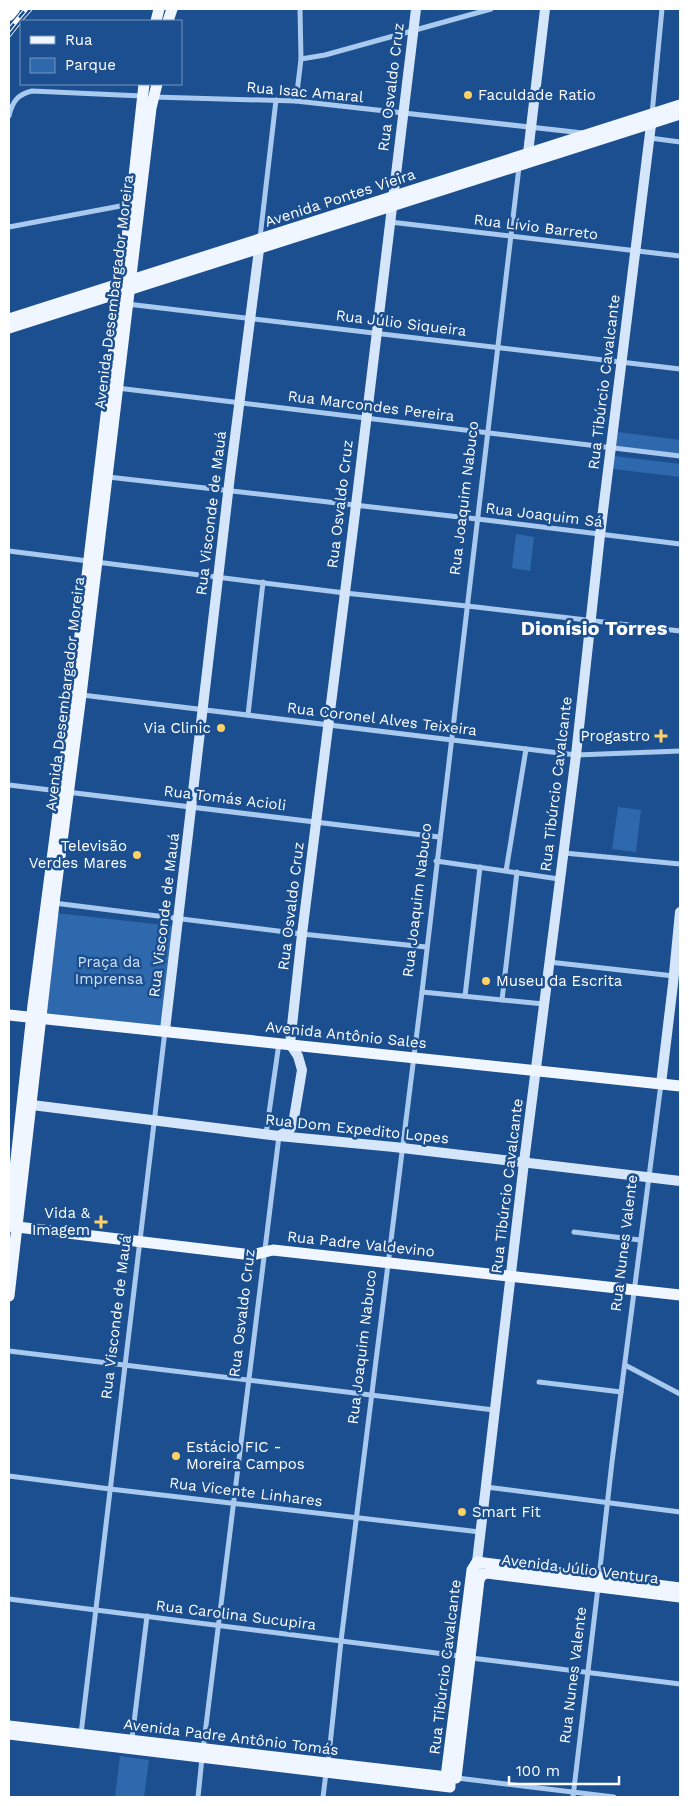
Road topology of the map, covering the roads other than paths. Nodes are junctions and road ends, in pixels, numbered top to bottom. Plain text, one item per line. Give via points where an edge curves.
1 (14, 9) edge
2 (300, 9) edge
3 (416, 9) edge
4 (491, 9) edge
5 (545, 9) edge
6 (662, 9) edge
7 (9, 15) edge
8 (413, 31) junction
9 (301, 59) junction
10 (144, 85) edge
11 (157, 85) edge
12 (148, 96) junction
13 (276, 100) junction
14 (296, 101) junction
15 (680, 105) edge
16 (403, 113) junction
17 (680, 114) edge
18 (9, 116) edge
19 (652, 119) junction
20 (531, 126) junction
21 (590, 134) junction
22 (650, 138) junction
23 (680, 142) edge
24 (528, 153) junction
25 (519, 166) junction
26 (392, 202) junction
27 (131, 204) junction
28 (390, 222) junction
29 (9, 227) edge
30 (511, 236) junction
31 (259, 244) junction
32 (636, 251) junction
33 (680, 256) edge
34 (125, 292) junction
35 (250, 317) junction
36 (9, 320) edge
37 (9, 328) edge
38 (376, 333) junction
39 (497, 347) junction
40 (622, 362) junction
41 (680, 369) edge
42 (117, 388) junction
43 (239, 403) junction
44 (365, 418) junction
45 (487, 432) junction
46 (612, 448) junction
47 (680, 456) edge
48 (107, 476) junction
49 (228, 490) junction
50 (356, 505) junction
51 (477, 519) junction
52 (600, 535) junction
53 (680, 544) edge
54 (9, 552) edge
55 (93, 561) junction
56 (218, 578) junction
57 (263, 582) junction
58 (345, 593) junction
59 (467, 606) junction
60 (590, 620) junction
61 (680, 631) edge
62 (81, 695) junction
63 (203, 710) junction
64 (248, 715) junction
65 (328, 725) junction
66 (451, 740) junction
67 (526, 749) junction
68 (680, 751) edge
69 (576, 755) junction
70 (9, 784) edge
71 (64, 791) junction
72 (192, 807) junction
73 (316, 822) junction
74 (439, 837) junction
75 (562, 853) junction
76 (436, 861) junction
77 (680, 864) edge
78 (480, 867) junction
79 (506, 871) junction
80 (517, 872) junction
81 (559, 879) junction
82 (54, 903) junction
83 (680, 912) edge
84 (180, 918) junction
85 (302, 934) junction
86 (426, 947) junction
87 (549, 962) junction
88 (676, 982) edge
89 (422, 992) junction
90 (465, 996) junction
91 (502, 1000) junction
92 (544, 1004) junction
93 (9, 1015) edge
94 (36, 1018) junction
95 (166, 1030) junction
96 (285, 1044) junction
97 (413, 1057) junction
98 (536, 1070) junction
99 (661, 1084) junction
100 (680, 1086) edge
101 (32, 1105) junction
102 (154, 1120) junction
103 (266, 1134) junction
104 (279, 1136) junction
105 (402, 1148) junction
106 (524, 1162) junction
107 (647, 1177) junction
108 (680, 1181) edge
109 (12, 1226) edge
110 (574, 1232) dead end
111 (640, 1240) junction
112 (140, 1242) junction
113 (265, 1252) junction
114 (388, 1262) junction
115 (512, 1276) junction
116 (633, 1290) junction
117 (680, 1295) edge
118 (9, 1296) edge
119 (9, 1351) edge
120 (126, 1366) junction
121 (625, 1366) junction
122 (249, 1379) junction
123 (539, 1382) dead end
124 (621, 1392) junction
125 (680, 1394) edge
126 (371, 1395) junction
127 (494, 1410) junction
128 (9, 1476) edge
129 (486, 1486) junction
130 (110, 1489) junction
131 (233, 1503) junction
132 (608, 1503) junction
133 (680, 1512) edge
134 (357, 1518) junction
135 (481, 1532) junction
136 (477, 1562) junction
137 (479, 1580) junction
138 (599, 1582) junction
139 (680, 1588) edge
140 (680, 1597) edge
141 (9, 1599) edge
142 (95, 1610) junction
143 (147, 1616) junction
144 (218, 1624) junction
145 (341, 1641) junction
146 (466, 1657) junction
147 (588, 1672) junction
148 (680, 1684) edge
149 (9, 1726) edge
150 (9, 1734) edge
151 (81, 1734) junction
152 (132, 1740) junction
153 (203, 1753) junction
154 (327, 1768) junction
155 (450, 1783) edge
156 (573, 1795) edge
157 (198, 1797) edge
158 (323, 1797) edge
159 (614, 1797) edge

1 - 7 highway
2 - 9 street
3 - 8 street, Rua Osvaldo Cruz
4 - 8 street
5 - 20 street, Rua Joaquim Nabuco
6 - 19 street, Rua Tibúrcio Cavalcante
8 - 9 street
8 - 16 street, Rua Osvaldo Cruz
9 - 14 street
10 - 12 main road
11 - 12 main road
12 - 13 street, Rua Isac Amaral
12 - 18 street, Rua Isac Amaral via 32,91 17,98
12 - 27 main road, Avenida Desembargador Moreira
12 - 34 main road, Avenida Desembargador Moreira via 151,108
13 - 14 street, Rua Isac Amaral
13 - 31 street, Rua Visconde de Mauá
14 - 16 street, Rua Isac Amaral
15 - 19 main road, Avenida Pontes Vieira
16 - 20 street, Rua Isac Amaral
16 - 26 street, Rua Osvaldo Cruz
17 - 19 main road, Avenida Pontes Vieira
19 - 21 main road, Avenida Pontes Vieira
19 - 22 street, Rua Tibúrcio Cavalcante
19 - 25 main road, Avenida Pontes Vieira
20 - 21 street, Rua Isac Amaral
20 - 24 street, Rua Joaquim Nabuco
21 - 24 main road, Avenida Pontes Vieira
22 - 23 street
22 - 32 street, Rua Tibúrcio Cavalcante
24 - 25 street, Rua Joaquim Nabuco
24 - 26 main road, Avenida Pontes Vieira
25 - 26 main road, Avenida Pontes Vieira
25 - 30 street, Rua Joaquim Nabuco
26 - 28 street, Rua Osvaldo Cruz
26 - 31 main road, Avenida Pontes Vieira
27 - 29 street
27 - 34 main road, Avenida Desembargador Moreira
28 - 30 street, Rua Lívio Barreto
28 - 38 street, Rua Osvaldo Cruz
30 - 32 street, Rua Lívio Barreto
30 - 39 street, Rua Joaquim Nabuco
31 - 34 main road, Avenida Pontes Vieira
31 - 35 street, Rua Visconde de Mauá
32 - 33 street, Rua Lívio Barreto
32 - 40 street, Rua Tibúrcio Cavalcante
34 - 35 street, Rua Júlio Siqueira
34 - 36 main road, Avenida Pontes Vieira
34 - 37 main road, Avenida Pontes Vieira
34 - 42 main road, Avenida Desembargador Moreira
34 - 55 main road, Avenida Desembargador Moreira
35 - 38 street, Rua Júlio Siqueira
35 - 43 street, Rua Visconde de Mauá
38 - 39 street, Rua Júlio Siqueira
38 - 44 street, Rua Osvaldo Cruz
39 - 40 street, Rua Júlio Siqueira
39 - 45 street, Rua Joaquim Nabuco
40 - 41 street, Rua Júlio Siqueira
40 - 46 street, Rua Tibúrcio Cavalcante
42 - 43 street, Rua Marcondes Pereira
42 - 48 main road, Avenida Desembargador Moreira
43 - 44 street, Rua Marcondes Pereira
43 - 49 street, Rua Visconde de Mauá
44 - 45 street, Rua Marcondes Pereira
44 - 50 street, Rua Osvaldo Cruz
45 - 46 street, Rua Marcondes Pereira
45 - 51 street, Rua Joaquim Nabuco
46 - 47 street, Rua Marcondes Pereira
46 - 52 street, Rua Tibúrcio Cavalcante
48 - 49 street, Rua Joaquim Sá
48 - 55 main road, Avenida Desembargador Moreira
49 - 50 street, Rua Joaquim Sá
49 - 56 street, Rua Visconde de Mauá
50 - 51 street, Rua Joaquim Sá
50 - 58 street, Rua Osvaldo Cruz
51 - 52 street, Rua Joaquim Sá
51 - 59 street, Rua Joaquim Nabuco
52 - 53 street, Rua Joaquim Sá
52 - 60 street, Rua Tibúrcio Cavalcante
54 - 55 street
55 - 56 street
55 - 62 main road, Avenida Desembargador Moreira
55 - 71 main road, Avenida Desembargador Moreira
56 - 57 street
56 - 63 street, Rua Visconde de Mauá
57 - 58 street
57 - 64 street
58 - 59 street
58 - 65 street, Rua Osvaldo Cruz
59 - 60 street
59 - 66 street, Rua Joaquim Nabuco
60 - 61 street
60 - 69 street, Rua Tibúrcio Cavalcante
62 - 63 street, Rua Coronel Alves Teixeira
62 - 71 main road, Avenida Desembargador Moreira
63 - 64 street, Rua Coronel Alves Teixeira
63 - 72 street, Rua Visconde de Mauá
64 - 65 street, Rua Coronel Alves Teixeira
65 - 66 street, Rua Coronel Alves Teixeira
65 - 73 street, Rua Osvaldo Cruz
66 - 67 street, Rua Coronel Alves Teixeira
66 - 74 street, Rua Joaquim Nabuco
67 - 69 street, Rua Coronel Alves Teixeira
67 - 79 street
68 - 69 street, Rua Coronel Alves Teixeira
69 - 75 street, Rua Tibúrcio Cavalcante
70 - 71 street, Rua Tomás Acioli
71 - 72 street, Rua Tomás Acioli
71 - 82 main road, Avenida Desembargador Moreira
71 - 94 main road, Avenida Desembargador Moreira
72 - 73 street, Rua Tomás Acioli
72 - 84 street, Rua Visconde de Mauá
73 - 74 street, Rua Tomás Acioli
73 - 85 street, Rua Osvaldo Cruz
74 - 76 street, Rua Joaquim Nabuco
75 - 77 street
75 - 81 street, Rua Tibúrcio Cavalcante
76 - 78 street
76 - 86 street, Rua Joaquim Nabuco
78 - 79 street
78 - 90 street
79 - 80 street
80 - 81 street
80 - 91 street
81 - 87 street, Rua Tibúrcio Cavalcante
82 - 84 street
82 - 94 main road, Avenida Desembargador Moreira
83 - 88 street, Rua Nunes Valente
84 - 85 street
84 - 95 street, Rua Visconde de Mauá
85 - 86 street
85 - 96 street, Rua Osvaldo Cruz
86 - 89 street, Rua Joaquim Nabuco
87 - 88 street
87 - 92 street, Rua Tibúrcio Cavalcante
88 - 99 street, Rua Nunes Valente
89 - 90 street
89 - 97 street, Rua Joaquim Nabuco
90 - 91 street
91 - 92 street
92 - 98 street, Rua Tibúrcio Cavalcante
93 - 94 main road, Avenida Antônio Sales
94 - 95 main road, Avenida Antônio Sales
94 - 101 main road, Avenida Desembargador Moreira
94 - 109 main road, Avenida Desembargador Moreira
95 - 96 main road, Avenida Antônio Sales
95 - 102 street, Rua Visconde de Mauá
96 - 97 main road, Avenida Antônio Sales
96 - 103 street, Rua Osvaldo Cruz
96 - 104 street via 298,1056 302,1070 293,1124
97 - 98 main road, Avenida Antônio Sales
97 - 105 street, Rua Joaquim Nabuco
98 - 99 main road, Avenida Antônio Sales
98 - 106 street, Rua Tibúrcio Cavalcante
99 - 100 main road, Avenida Antônio Sales
99 - 107 street, Rua Nunes Valente
101 - 102 street, Rua Dom Expedito Lopes
101 - 109 main road, Avenida Desembargador Moreira
102 - 103 street, Rua Dom Expedito Lopes
102 - 112 street, Rua Visconde de Mauá
103 - 104 street, Rua Dom Expedito Lopes
104 - 105 street, Rua Dom Expedito Lopes
104 - 113 street, Rua Osvaldo Cruz
105 - 106 street, Rua Dom Expedito Lopes
105 - 114 street, Rua Joaquim Nabuco
106 - 107 street, Rua Dom Expedito Lopes
106 - 115 street, Rua Tibúrcio Cavalcante
107 - 108 street, Rua Dom Expedito Lopes
107 - 111 street, Rua Nunes Valente
109 - 112 main road, Rua Padre Valdevino
109 - 118 main road, Avenida Desembargador Moreira
110 - 111 street
111 - 116 street, Rua Nunes Valente
112 - 113 main road, Rua Padre Valdevino via 252,1255
112 - 120 street, Rua Visconde de Mauá
113 - 114 main road, Rua Padre Valdevino via 274,1250
113 - 122 street, Rua Osvaldo Cruz
114 - 115 main road, Rua Padre Valdevino
114 - 126 street, Rua Joaquim Nabuco
115 - 116 main road, Rua Padre Valdevino
115 - 127 street, Rua Tibúrcio Cavalcante
116 - 117 main road, Rua Padre Valdevino
116 - 121 street, Rua Nunes Valente
119 - 120 street
120 - 122 street
120 - 130 street, Rua Visconde de Mauá
121 - 124 street, Rua Nunes Valente
121 - 125 street
122 - 126 street
122 - 131 street, Rua Osvaldo Cruz
123 - 124 street
124 - 132 street, Rua Nunes Valente
126 - 127 street
126 - 134 street, Rua Joaquim Nabuco
127 - 129 street, Rua Tibúrcio Cavalcante
128 - 130 street, Rua Vicente Linhares
129 - 132 street
129 - 135 street, Rua Tibúrcio Cavalcante
130 - 131 street, Rua Vicente Linhares
130 - 142 street, Rua Visconde de Mauá
131 - 134 street, Rua Vicente Linhares
131 - 144 street, Rua Osvaldo Cruz
132 - 133 street
132 - 138 street, Rua Nunes Valente
134 - 135 street, Rua Vicente Linhares
134 - 145 street, Rua Joaquim Nabuco
135 - 136 street, Rua Tibúrcio Cavalcante
136 - 137 street, Rua Tibúrcio Cavalcante
136 - 138 main road, Avenida Júlio Ventura
136 - 146 main road, Rua Tibúrcio Cavalcante via 472,1570
137 - 138 main road, Avenida Júlio Ventura via 487,1573
137 - 146 main road, Rua Tibúrcio Cavalcante
138 - 139 main road, Avenida Júlio Ventura
138 - 140 main road, Avenida Júlio Ventura
138 - 147 street, Rua Nunes Valente
141 - 142 street, Rua Carolina Sucupira
142 - 143 street, Rua Carolina Sucupira
142 - 151 street, Rua Visconde de Mauá
143 - 144 street, Rua Carolina Sucupira
143 - 152 street
144 - 145 street, Rua Carolina Sucupira
144 - 153 street, Rua Osvaldo Cruz
145 - 146 street, Rua Carolina Sucupira
145 - 154 street, Rua Joaquim Nabuco
146 - 147 street, Rua Carolina Sucupira
146 - 155 main road, Rua Tibúrcio Cavalcante
147 - 148 street, Rua Carolina Sucupira
147 - 156 street, Rua Nunes Valente
149 - 151 main road, Avenida Padre Antônio Tomás
150 - 153 main road, Avenida Padre Antônio Tomás
151 - 152 main road, Avenida Padre Antônio Tomás
152 - 153 main road, Avenida Padre Antônio Tomás
153 - 154 main road, Avenida Padre Antônio Tomás
153 - 157 street, Rua Osvaldo Cruz
154 - 155 main road, Avenida Padre Antônio Tomás
154 - 158 street, Rua Joaquim Nabuco
155 - 156 street
156 - 159 street

